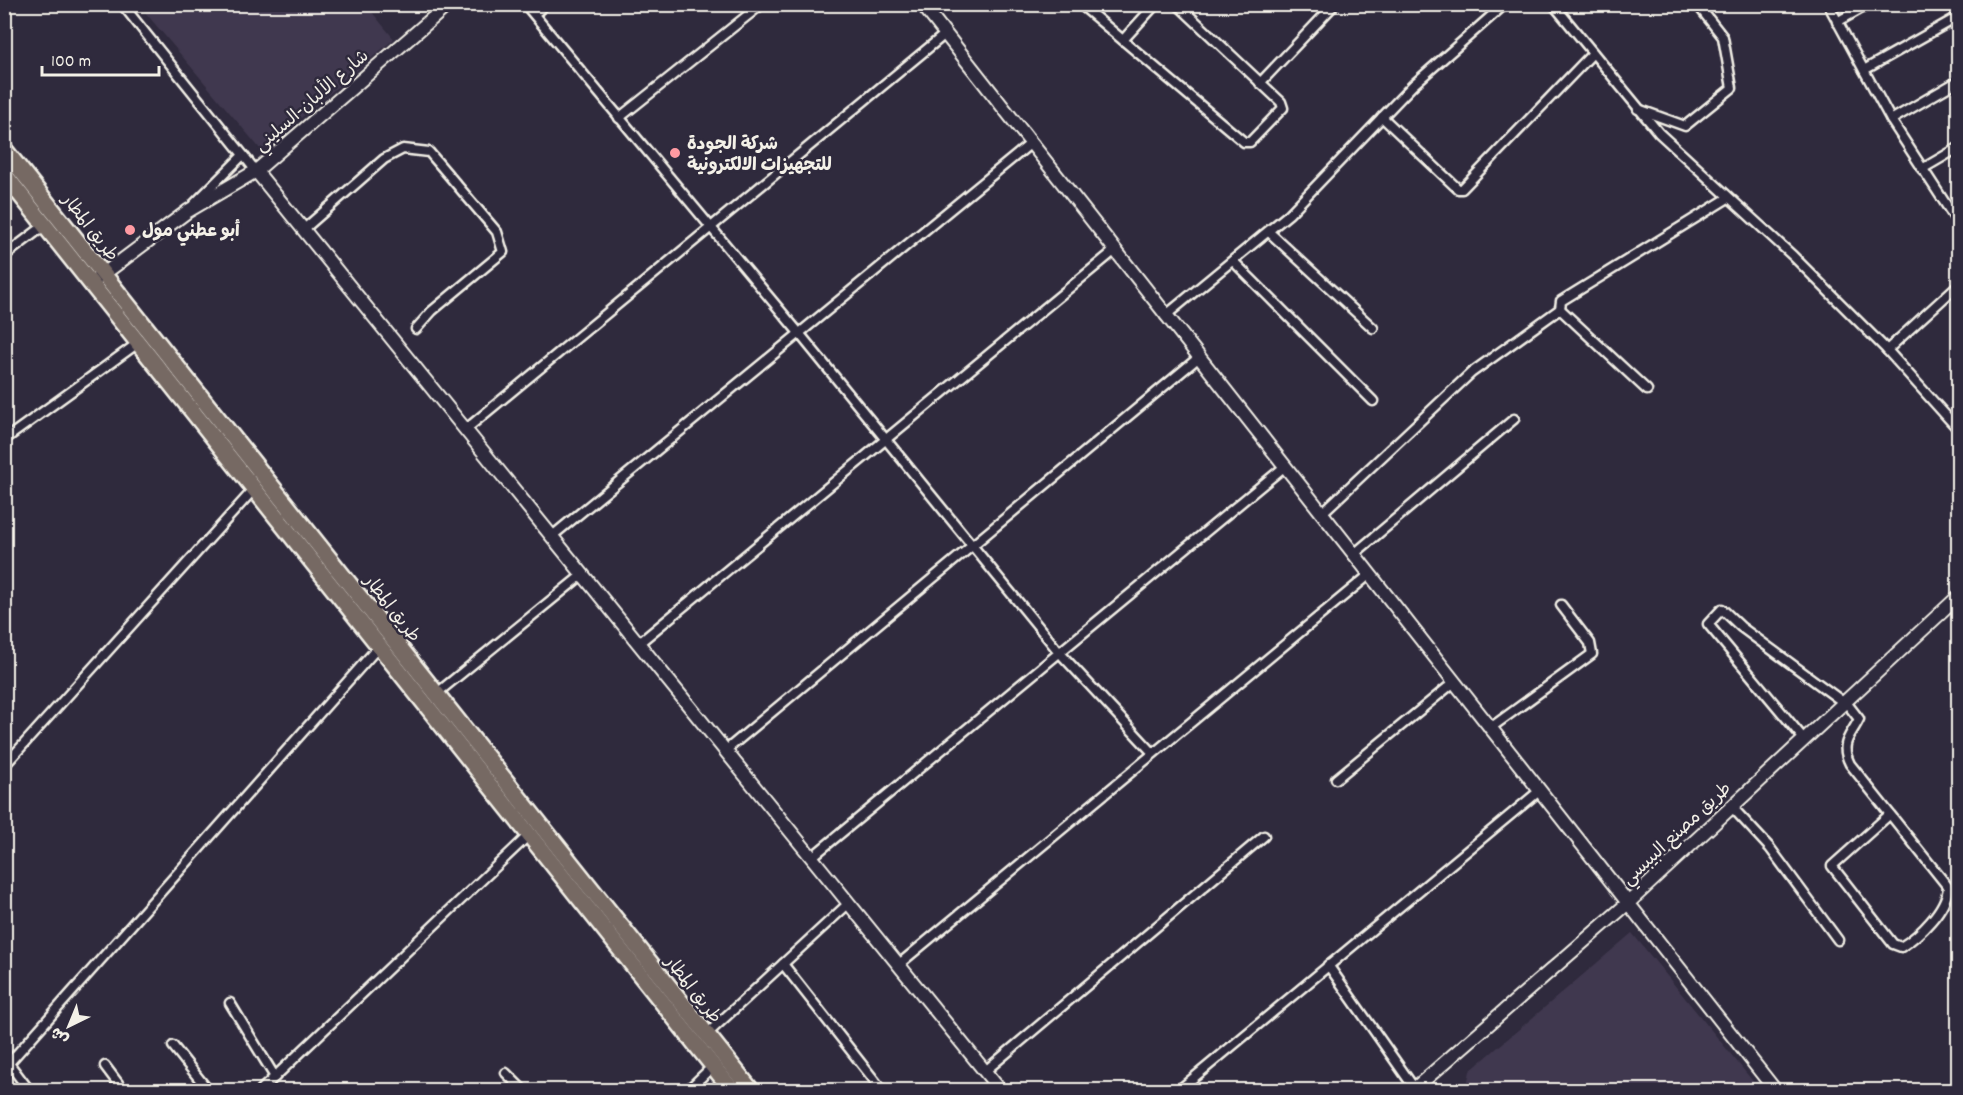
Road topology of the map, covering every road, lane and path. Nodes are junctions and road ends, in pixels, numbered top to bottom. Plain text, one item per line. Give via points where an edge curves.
1 (122, 4) edge
2 (449, 4) edge
3 (525, 4) edge
4 (546, 4) edge
5 (762, 4) edge
6 (922, 4) edge
7 (940, 4) edge
8 (1080, 4) edge
9 (1156, 4) edge
10 (1177, 4) edge
11 (1335, 4) edge
12 (1505, 4) edge
13 (1553, 4) edge
14 (1698, 4) edge
15 (1828, 4) edge
16 (1869, 4) edge
17 (534, 14) junction
18 (930, 15) junction
19 (1959, 17) edge
20 (1837, 22) junction
21 (944, 35) junction
22 (1123, 40) junction
23 (1593, 53) junction
24 (1864, 70) junction
25 (1959, 81) edge
26 (1260, 83) junction
27 (1638, 109) junction
28 (1382, 117) junction
29 (620, 118) junction
30 (1891, 120) junction
31 (1030, 144) junction
32 (1959, 148) edge
33 (4, 149) edge
34 (243, 155) junction
35 (1922, 169) junction
36 (256, 171) junction
37 (4, 174) edge
38 (1728, 198) junction
39 (188, 211) junction
40 (1959, 223) edge
41 (45, 225) junction
42 (710, 226) junction
43 (303, 230) junction
44 (1269, 232) junction
45 (1114, 251) junction
46 (4, 256) edge
47 (1233, 261) junction
48 (97, 279) junction
49 (1959, 285) edge
50 (1560, 309) junction
51 (1165, 316) junction
52 (1373, 328) dead end
53 (416, 329) dead end
54 (799, 333) junction
55 (138, 343) junction
56 (1887, 350) junction
57 (1198, 358) junction
58 (1647, 390) dead end
59 (1373, 401) dead end
60 (1514, 419) dead end
61 (1959, 429) edge
62 (465, 430) junction
63 (886, 439) junction
64 (4, 440) edge
65 (1284, 466) junction
66 (255, 489) junction
67 (1321, 514) junction
68 (551, 537) junction
69 (972, 546) junction
70 (1353, 555) junction
71 (582, 575) junction
72 (1369, 575) junction
73 (1957, 602) edge
74 (1561, 605) dead end
75 (638, 644) junction
76 (380, 645) junction
77 (1059, 652) junction
78 (1453, 683) junction
79 (436, 694) junction
80 (1844, 701) junction
81 (1490, 729) junction
82 (1803, 738) junction
83 (725, 751) junction
84 (1153, 753) junction
85 (4, 766) edge
86 (485, 767) junction
87 (1336, 779) dead end
88 (1538, 792) junction
89 (1731, 806) junction
90 (1889, 815) junction
91 (530, 834) junction
92 (1264, 836) dead end
93 (812, 857) junction
94 (849, 903) junction
95 (1627, 904) junction
96 (1838, 940) dead end
97 (783, 964) junction
98 (898, 965) junction
99 (1328, 965) junction
100 (230, 1003) dead end
101 (706, 1035) junction
102 (173, 1046) dead end
103 (7, 1060) edge
104 (105, 1066) dead end
105 (713, 1066) junction
106 (984, 1072) junction
107 (506, 1073) dead end
108 (275, 1077) junction
109 (1420, 1088) edge
110 (28, 1090) edge
111 (123, 1090) edge
112 (208, 1090) edge
113 (261, 1090) edge
114 (523, 1090) edge
115 (688, 1090) edge
116 (732, 1090) edge
117 (751, 1090) edge
118 (882, 1090) edge
119 (1000, 1090) edge
120 (1179, 1090) edge
121 (1775, 1090) edge

1 - 34 street
2 - 36 street, شارع الألبان-السليني
3 - 17 street
4 - 17 street
5 - 29 street
6 - 18 street
7 - 18 street
8 - 22 street
9 - 22 street
10 - 26 street
11 - 26 street
12 - 28 street
13 - 23 street
14 - 27 street via 1723,37 1732,88 1685,126
15 - 20 street
16 - 20 street
17 - 29 street
18 - 21 street
19 - 24 street
20 - 24 street
21 - 31 street
21 - 42 street
22 - 26 street via 1246,143 1283,108
23 - 27 street
23 - 28 street via 1462,189
24 - 30 street
25 - 30 street
27 - 38 street via 1669,144
28 - 44 street
29 - 42 street
30 - 35 street
31 - 45 street
31 - 54 street
32 - 35 street
33 - 48 highway, طريق المطار
34 - 36 street
34 - 39 street, شارع الألبان-السليني
35 - 40 street
36 - 39 street, شارع الألبان-السليني
36 - 43 street
37 - 41 highway, طريق المطار
38 - 50 street via 1561,301
38 - 56 street via 1793,255
39 - 48 street, شارع الألبان-السليني
41 - 46 street
41 - 48 highway, طريق المطار
42 - 54 street
42 - 62 street
43 - 53 street via 384,159 403,149 429,152 497,232 503,252
43 - 62 street
44 - 47 street
44 - 52 street
45 - 51 street
45 - 63 street
47 - 51 street
47 - 59 street
48 - 55 highway, طريق المطار
48 - 79 highway, طريق المطار
49 - 56 street
50 - 58 street
50 - 67 street via 1471,373
51 - 57 street
54 - 63 street
54 - 68 street
55 - 64 street
55 - 66 highway, طريق المطار
56 - 61 street
57 - 65 street
57 - 69 street
60 - 70 street
62 - 68 street
63 - 69 street
63 - 75 street
65 - 67 street
65 - 77 street
66 - 76 highway, طريق المطار
66 - 85 street
67 - 70 street
68 - 71 street
69 - 77 street
69 - 83 street
70 - 72 street
71 - 75 street
71 - 79 street
72 - 78 street
72 - 84 street
73 - 80 street, طريق مصنع البيبسي
74 - 81 street via 1590,644 1592,654
75 - 83 street
76 - 86 highway, طريق المطار
76 - 103 street
77 - 84 street
77 - 93 street
78 - 81 street
78 - 87 street
79 - 86 highway, طريق المطار
80 - 82 street, طريق مصنع البيبسي
80 - 82 street via 1722,609 1708,624
80 - 90 street via 1859,719 1846,738 1847,758
81 - 88 street
82 - 89 street, طريق مصنع البيبسي
83 - 93 street
84 - 98 street
86 - 91 highway, طريق المطار
86 - 101 highway, طريق المطار
88 - 95 street
88 - 99 street
89 - 95 street, طريق مصنع البيبسي
89 - 96 street via 1770,848
90 - 90 street via 1948,889 1928,923 1901,947 1893,944 1832,866
91 - 105 highway, طريق المطار
91 - 108 street
92 - 106 street
93 - 94 street
94 - 97 street
94 - 98 street
95 - 109 street, طريق مصنع البيبسي
95 - 121 street
97 - 101 street
97 - 118 street
98 - 106 street
99 - 109 street
99 - 120 street
100 - 108 street
101 - 117 highway, طريق المطار
102 - 112 street
103 - 110 street
104 - 111 street
105 - 115 street
105 - 116 highway, طريق المطار
106 - 119 street
107 - 114 street
108 - 113 street

